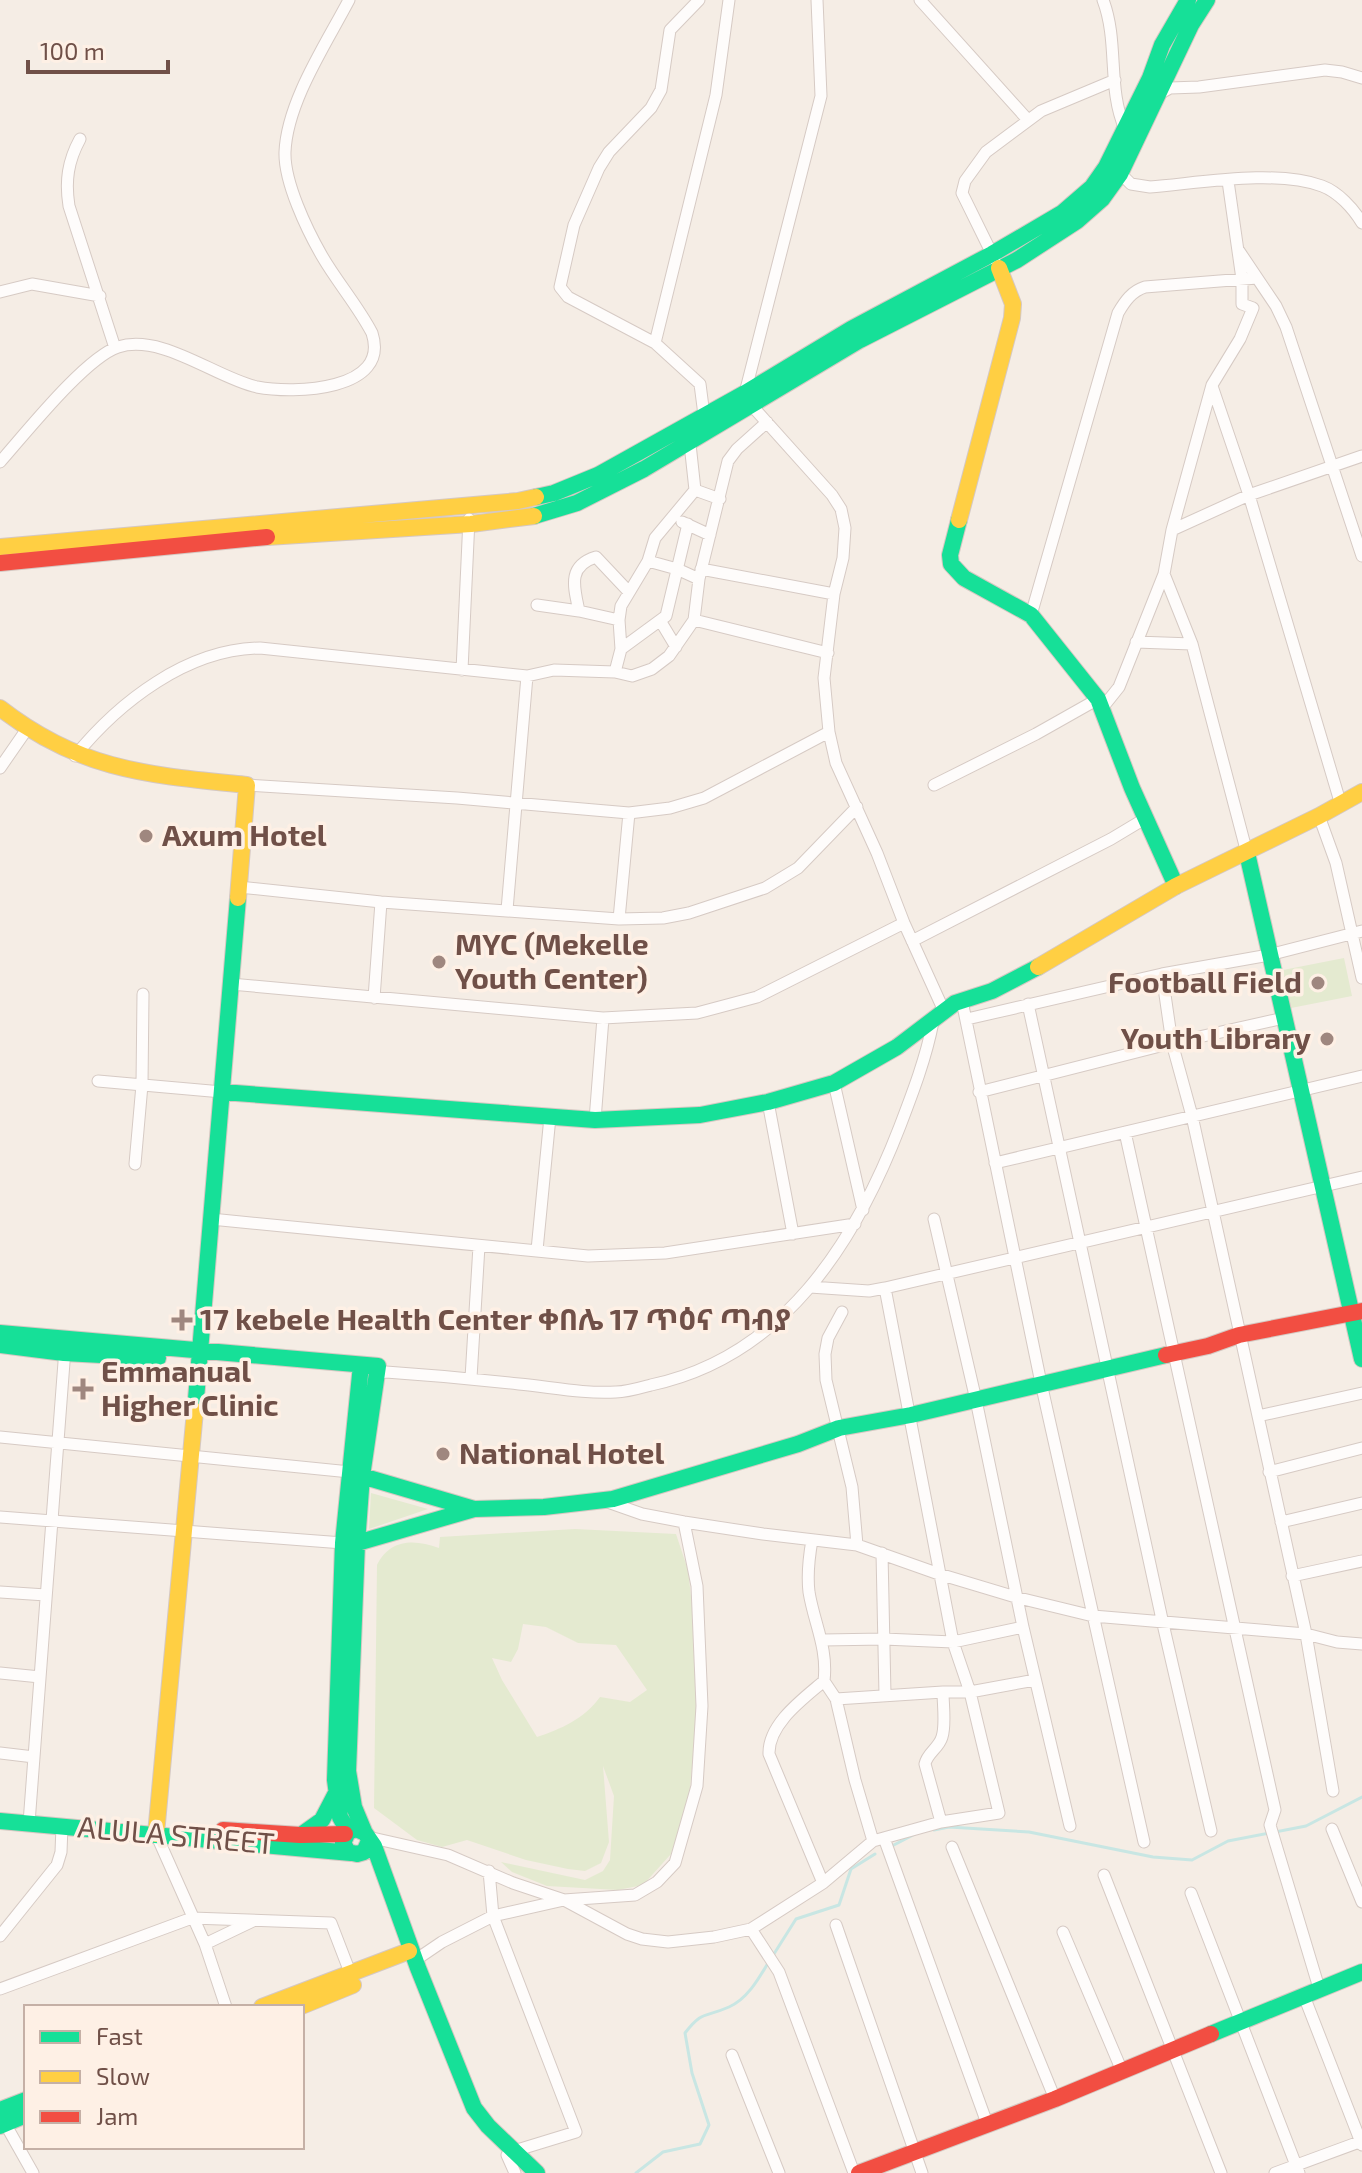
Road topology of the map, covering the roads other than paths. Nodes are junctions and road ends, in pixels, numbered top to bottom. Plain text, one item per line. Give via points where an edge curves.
1 (349, 0) edge
2 (699, 0) edge
3 (729, 0) edge
4 (817, 0) edge
5 (920, 0) edge
6 (1103, 0) edge
7 (1188, 0) edge
8 (1207, 0) edge
9 (1362, 78) edge
10 (1115, 80) junction
11 (1161, 93) junction
12 (1028, 120) junction
13 (1125, 130) junction
14 (80, 139) dead end
15 (1115, 168) junction
16 (1228, 181) junction
17 (1362, 223) edge
18 (1236, 247) junction
19 (995, 261) junction
20 (1257, 278) junction
21 (1242, 279) junction
22 (0, 292) edge
23 (100, 296) junction
24 (655, 343) junction
25 (115, 348) junction
26 (1212, 385) junction
27 (749, 400) junction
28 (704, 415) junction
29 (767, 422) junction
30 (690, 444) junction
31 (1362, 456) edge
32 (0, 462) edge
33 (1333, 466) junction
34 (695, 490) junction
35 (1249, 495) junction
36 (720, 499) junction
37 (469, 515) junction
38 (670, 518) junction
39 (688, 524) junction
40 (1172, 530) junction
41 (710, 535) junction
42 (0, 547) edge
43 (1362, 556) edge
44 (648, 561) junction
45 (0, 563) edge
46 (677, 569) junction
47 (700, 574) junction
48 (1164, 574) junction
49 (629, 592) junction
50 (834, 594) junction
51 (537, 605) dead end
52 (579, 611) junction
53 (1031, 615) junction
54 (619, 620) junction
55 (694, 620) junction
56 (661, 622) junction
57 (1136, 642) junction
58 (1192, 644) junction
59 (676, 647) junction
60 (621, 649) junction
61 (828, 653) junction
62 (462, 670) junction
63 (615, 672) junction
64 (527, 676) junction
65 (1100, 703) junction
66 (0, 708) edge
67 (27, 729) junction
68 (829, 732) junction
69 (75, 756) junction
70 (0, 768) edge
71 (247, 785) junction
72 (934, 785) dead end
73 (1362, 792) edge
74 (516, 803) junction
75 (1341, 805) junction
76 (857, 807) junction
77 (629, 813) junction
78 (1319, 816) junction
79 (1146, 818) junction
80 (1247, 853) junction
81 (1176, 886) junction
82 (239, 887) junction
83 (381, 902) junction
84 (507, 910) junction
85 (619, 919) junction
86 (904, 923) junction
87 (1357, 932) edge
88 (912, 941) junction
89 (1269, 955) junction
90 (1162, 974) junction
91 (1362, 978) edge
92 (231, 984) junction
93 (143, 994) dead end
94 (374, 998) junction
95 (962, 1001) junction
96 (1028, 1004) junction
97 (939, 1017) junction
98 (603, 1018) junction
99 (1284, 1018) junction
100 (967, 1019) junction
101 (1172, 1043) junction
102 (1044, 1076) junction
103 (1362, 1076) edge
104 (98, 1081) dead end
105 (834, 1083) junction
106 (142, 1085) junction
107 (1302, 1089) junction
108 (222, 1092) junction
109 (979, 1092) junction
110 (768, 1102) junction
111 (1192, 1116) junction
112 (550, 1117) junction
113 (595, 1120) junction
114 (1125, 1132) junction
115 (1060, 1147) junction
116 (995, 1163) junction
117 (135, 1164) dead end
118 (1362, 1177) edge
119 (1322, 1186) junction
120 (863, 1210) junction
121 (1213, 1212) junction
122 (211, 1219) junction
123 (934, 1219) dead end
124 (855, 1224) junction
125 (1147, 1227) junction
126 (793, 1234) junction
127 (1079, 1244) junction
128 (479, 1246) junction
129 (537, 1250) junction
130 (1015, 1258) junction
131 (946, 1274) junction
132 (810, 1287) junction
133 (885, 1288) junction
134 (842, 1312) dead end
135 (1357, 1312) edge
136 (0, 1333) edge
137 (1239, 1335) junction
138 (0, 1345) edge
139 (65, 1347) junction
140 (1172, 1353) junction
141 (200, 1355) junction
142 (1362, 1359) edge
143 (1107, 1367) junction
144 (372, 1370) junction
145 (471, 1378) junction
146 (1041, 1383) junction
147 (1362, 1393) edge
148 (976, 1400) junction
149 (911, 1415) junction
150 (1258, 1416) junction
151 (839, 1428) junction
152 (0, 1437) edge
153 (57, 1443) junction
154 (1362, 1448) edge
155 (192, 1455) junction
156 (1269, 1472) junction
157 (356, 1474) junction
158 (605, 1500) junction
159 (1362, 1503) edge
160 (474, 1509) junction
161 (0, 1517) edge
162 (52, 1521) junction
163 (684, 1522) junction
164 (1281, 1522) junction
165 (185, 1530) junction
166 (812, 1540) junction
167 (350, 1543) junction
168 (857, 1545) junction
169 (882, 1553) junction
170 (1362, 1561) edge
171 (939, 1574) junction
172 (1292, 1576) junction
173 (0, 1592) edge
174 (46, 1595) junction
175 (1019, 1598) junction
176 (1093, 1616) junction
177 (348, 1617) junction
178 (1163, 1624) junction
179 (1023, 1627) junction
180 (1234, 1629) junction
181 (1306, 1634) junction
182 (884, 1639) junction
183 (823, 1640) junction
184 (953, 1642) junction
185 (1362, 1644) edge
186 (0, 1673) edge
187 (40, 1677) junction
188 (1035, 1680) junction
189 (824, 1681) junction
190 (943, 1692) junction
191 (970, 1692) junction
192 (885, 1695) junction
193 (836, 1699) junction
194 (0, 1753) edge
195 (34, 1757) junction
196 (1333, 1791) dead end
197 (335, 1795) junction
198 (2, 1818) edge
199 (29, 1818) junction
200 (941, 1822) junction
201 (62, 1826) junction
202 (1070, 1826) dead end
203 (156, 1829) junction
204 (1332, 1829) dead end
205 (1211, 1831) dead end
206 (300, 1835) junction
207 (359, 1835) junction
208 (878, 1840) junction
209 (1144, 1842) dead end
210 (952, 1847) dead end
211 (354, 1854) junction
212 (489, 1871) junction
213 (1104, 1875) dead end
214 (823, 1883) junction
215 (1191, 1893) dead end
216 (564, 1900) junction
217 (1362, 1902) edge
218 (493, 1916) junction
219 (192, 1918) junction
220 (258, 1919) junction
221 (836, 1925) dead end
222 (751, 1929) junction
223 (1063, 1932) dead end
224 (0, 1936) edge
225 (205, 1944) junction
226 (408, 1957) junction
227 (1362, 1972) edge
228 (351, 1975) junction
229 (0, 1989) edge
230 (1312, 1992) junction
231 (225, 2005) edge
232 (268, 2005) edge
233 (303, 2005) edge
234 (1239, 2023) junction
235 (1173, 2049) junction
236 (732, 2055) dead end
237 (1122, 2071) junction
238 (1055, 2099) junction
239 (24, 2101) edge
240 (1, 2115) edge
241 (24, 2115) edge
242 (988, 2126) junction
243 (1362, 2142) edge
244 (914, 2152) junction
245 (510, 2153) junction
246 (1297, 2169) edge
247 (33, 2173) edge
248 (515, 2173) edge
249 (526, 2173) edge
250 (537, 2173) edge
251 (779, 2173) edge
252 (857, 2173) edge
253 (922, 2173) edge
254 (1221, 2173) edge
255 (1275, 2173) edge

1 - 25 street via 305,85 287,132 285,156 309,231 372,333 373,363 346,381 274,389 245,383 158,348
2 - 24 street via 670,30 661,90 651,108 599,168 574,225 560,287 568,297
3 - 24 street via 716,95
4 - 27 street via 821,96
5 - 12 street
6 - 10 street
7 - 13 street
8 - 11 street
9 - 11 street via 1325,70
10 - 12 street
10 - 13 street
11 - 15 street
12 - 19 street via 986,152 962,193
13 - 15 street
14 - 23 street via 68,166 69,206
15 - 16 street via 1131,184 1150,187
15 - 19 street via 1109,191 1078,222
16 - 17 street via 1273,178 1324,187
16 - 18 street
18 - 20 street
18 - 21 street
19 - 27 street
19 - 53 street via 1013,304 1012,318 950,555 964,578
20 - 21 street
20 - 33 street via 1282,317
21 - 26 street via 1242,304 1253,308
21 - 53 street via 1145,287 1123,304
22 - 23 street via 32,284
23 - 25 street
24 - 28 street via 700,384
25 - 32 street via 65,389
26 - 35 street
26 - 40 street
27 - 28 street
27 - 29 street
27 - 30 street
28 - 37 street via 567,489
29 - 36 street via 728,461
29 - 50 street via 841,509 843,558
30 - 34 street
30 - 37 street via 583,501 532,516
31 - 33 street
33 - 35 street
33 - 43 street
34 - 36 street
34 - 38 street
35 - 40 street
35 - 75 street
36 - 41 street
37 - 42 street via 404,513
37 - 45 street
37 - 62 street
38 - 39 street
38 - 44 street via 655,538
39 - 41 street
39 - 46 street
40 - 48 street
41 - 47 street
44 - 46 street
44 - 49 street
46 - 47 street
46 - 56 street
47 - 50 street
47 - 55 street
48 - 57 street
48 - 58 street
49 - 52 street via 596,557 590,559 578,567 572,581
49 - 54 street
50 - 61 street
51 - 52 street
52 - 54 street
53 - 65 street
54 - 60 street
55 - 59 street
55 - 61 street
56 - 59 street
56 - 60 street
57 - 58 street
57 - 65 street via 1119,687
58 - 80 street
59 - 63 street via 642,674
60 - 63 street
61 - 68 street via 824,702
62 - 64 street
62 - 69 street via 242,649 177,670 108,719
63 - 64 street via 554,670
64 - 74 street
65 - 72 street
65 - 79 street
66 - 67 street
67 - 69 street
67 - 70 street
68 - 76 street via 836,763
68 - 77 street via 704,798
69 - 71 street via 138,773
71 - 74 street
71 - 82 street
73 - 75 street
74 - 77 street
74 - 84 street
75 - 78 street
76 - 85 street via 798,868 765,888 689,913
76 - 86 street
77 - 85 street
78 - 80 street
78 - 87 street
79 - 81 street
79 - 88 street
80 - 81 street
80 - 89 street
81 - 95 street via 1060,955
82 - 83 street
82 - 92 street
83 - 84 street
83 - 94 street
84 - 85 street
86 - 88 street
86 - 98 street via 757,997 697,1013
87 - 89 street
87 - 91 street
88 - 97 street
89 - 90 street
89 - 99 street
90 - 96 street
90 - 101 street
92 - 94 street
92 - 108 street
93 - 106 street
94 - 98 street
95 - 97 street
95 - 100 street
96 - 100 street
96 - 102 street
97 - 105 street
97 - 120 street via 889,1155
98 - 113 street
99 - 101 street
99 - 107 street
100 - 109 street
101 - 102 street
101 - 111 street
102 - 109 street
102 - 115 street
103 - 107 street
104 - 106 street
105 - 110 street
105 - 120 street
106 - 108 street
106 - 117 street
107 - 111 street
107 - 119 street
108 - 112 street
108 - 122 street
109 - 116 street
110 - 113 street via 700,1115
110 - 126 street
111 - 114 street
111 - 121 street
112 - 113 street
112 - 129 street
114 - 115 street
114 - 125 street
115 - 116 street
115 - 127 street
116 - 130 street
118 - 119 street
119 - 121 street
119 - 135 street
120 - 124 street
121 - 125 street
121 - 137 street
122 - 128 street
122 - 141 street
123 - 131 street
124 - 126 street
124 - 132 street
125 - 127 street
125 - 140 street
126 - 129 street via 665,1253 588,1256
127 - 130 street
127 - 143 street
128 - 129 street
128 - 145 street
130 - 131 street
130 - 146 street
131 - 133 street
131 - 148 street
132 - 133 street
132 - 145 street via 735,1353 682,1379 618,1392
133 - 149 street
134 - 151 street via 825,1354
135 - 137 street
135 - 142 street
136 - 139 street
137 - 140 street
137 - 150 street
138 - 139 street
139 - 141 street
139 - 153 street
140 - 143 street
140 - 180 street
141 - 144 street
141 - 155 street
143 - 146 street
143 - 178 street
144 - 145 street
144 - 157 street
146 - 148 street
146 - 176 street
147 - 150 street
148 - 149 street
148 - 175 street
149 - 151 street
149 - 171 street
150 - 156 street
151 - 158 street
151 - 168 street
152 - 153 street
153 - 155 street
153 - 162 street
154 - 156 street
155 - 157 street
155 - 165 street
156 - 164 street
157 - 160 street
157 - 167 street
158 - 160 street
158 - 163 street
159 - 164 street
160 - 167 street
161 - 162 street
162 - 165 street
162 - 174 street
163 - 166 street
163 - 216 street via 697,1586 702,1706 697,1786 689,1820 675,1863 657,1882 627,1896
164 - 172 street
165 - 167 street
165 - 203 street
166 - 168 street
166 - 183 street via 809,1590
167 - 177 street
168 - 169 street
169 - 171 street
169 - 182 street
170 - 172 street
171 - 175 street
171 - 184 street
172 - 181 street
173 - 174 street
174 - 187 street
175 - 176 street
175 - 179 street
176 - 178 street
176 - 209 street
177 - 197 street
177 - 207 street via 348,1771
178 - 180 street
178 - 205 street
179 - 184 street
179 - 188 street
180 - 181 street
180 - 230 street via 1275,1810 1270,1825
181 - 185 street
181 - 196 street
182 - 183 street
182 - 184 street
182 - 192 street
183 - 189 street
184 - 191 street
186 - 187 street
187 - 195 street
188 - 191 street
188 - 202 street
189 - 193 street
189 - 214 street via 793,1709 769,1746
190 - 191 street
190 - 192 street
190 - 200 street via 944,1734 925,1764
191 - 200 street via 999,1813
192 - 193 street
193 - 208 street via 855,1780
194 - 195 street
195 - 199 street
197 - 206 street via 322,1820
197 - 207 street via 340,1817
198 - 199 street, ALULA STREET
199 - 201 street, ALULA STREET
199 - 203 street, ALULA STREET
200 - 208 street
201 - 203 street, ALULA STREET
201 - 224 street via 57,1865
203 - 206 street, ALULA STREET
203 - 211 street, ALULA STREET
203 - 219 street
204 - 217 street
206 - 207 street, ALULA STREET
207 - 211 street via 343,1843
207 - 212 street via 448,1855
207 - 226 street via 378,1858
208 - 214 street
208 - 242 street
210 - 238 street
211 - 226 street via 377,1876
212 - 216 street
212 - 218 street
213 - 235 street
214 - 222 street
215 - 234 street
216 - 218 street
216 - 222 street via 642,1939 668,1942
218 - 226 street via 432,1951
218 - 245 street via 576,2132
219 - 220 street
219 - 225 street
219 - 229 street
220 - 225 street
220 - 228 street via 331,1923
221 - 244 street
222 - 252 street via 777,1968
223 - 237 street
225 - 231 street
226 - 228 street
226 - 233 street
226 - 245 street via 474,2108
227 - 230 street
228 - 232 street
230 - 234 street
230 - 243 street
234 - 235 street
234 - 246 street
235 - 237 street
235 - 254 street
236 - 251 street
237 - 238 street
238 - 242 street
239 - 240 street
240 - 241 street
240 - 247 street
242 - 244 street
243 - 246 street
244 - 252 street
244 - 253 street
245 - 248 street
245 - 249 street
245 - 250 street
246 - 255 street

